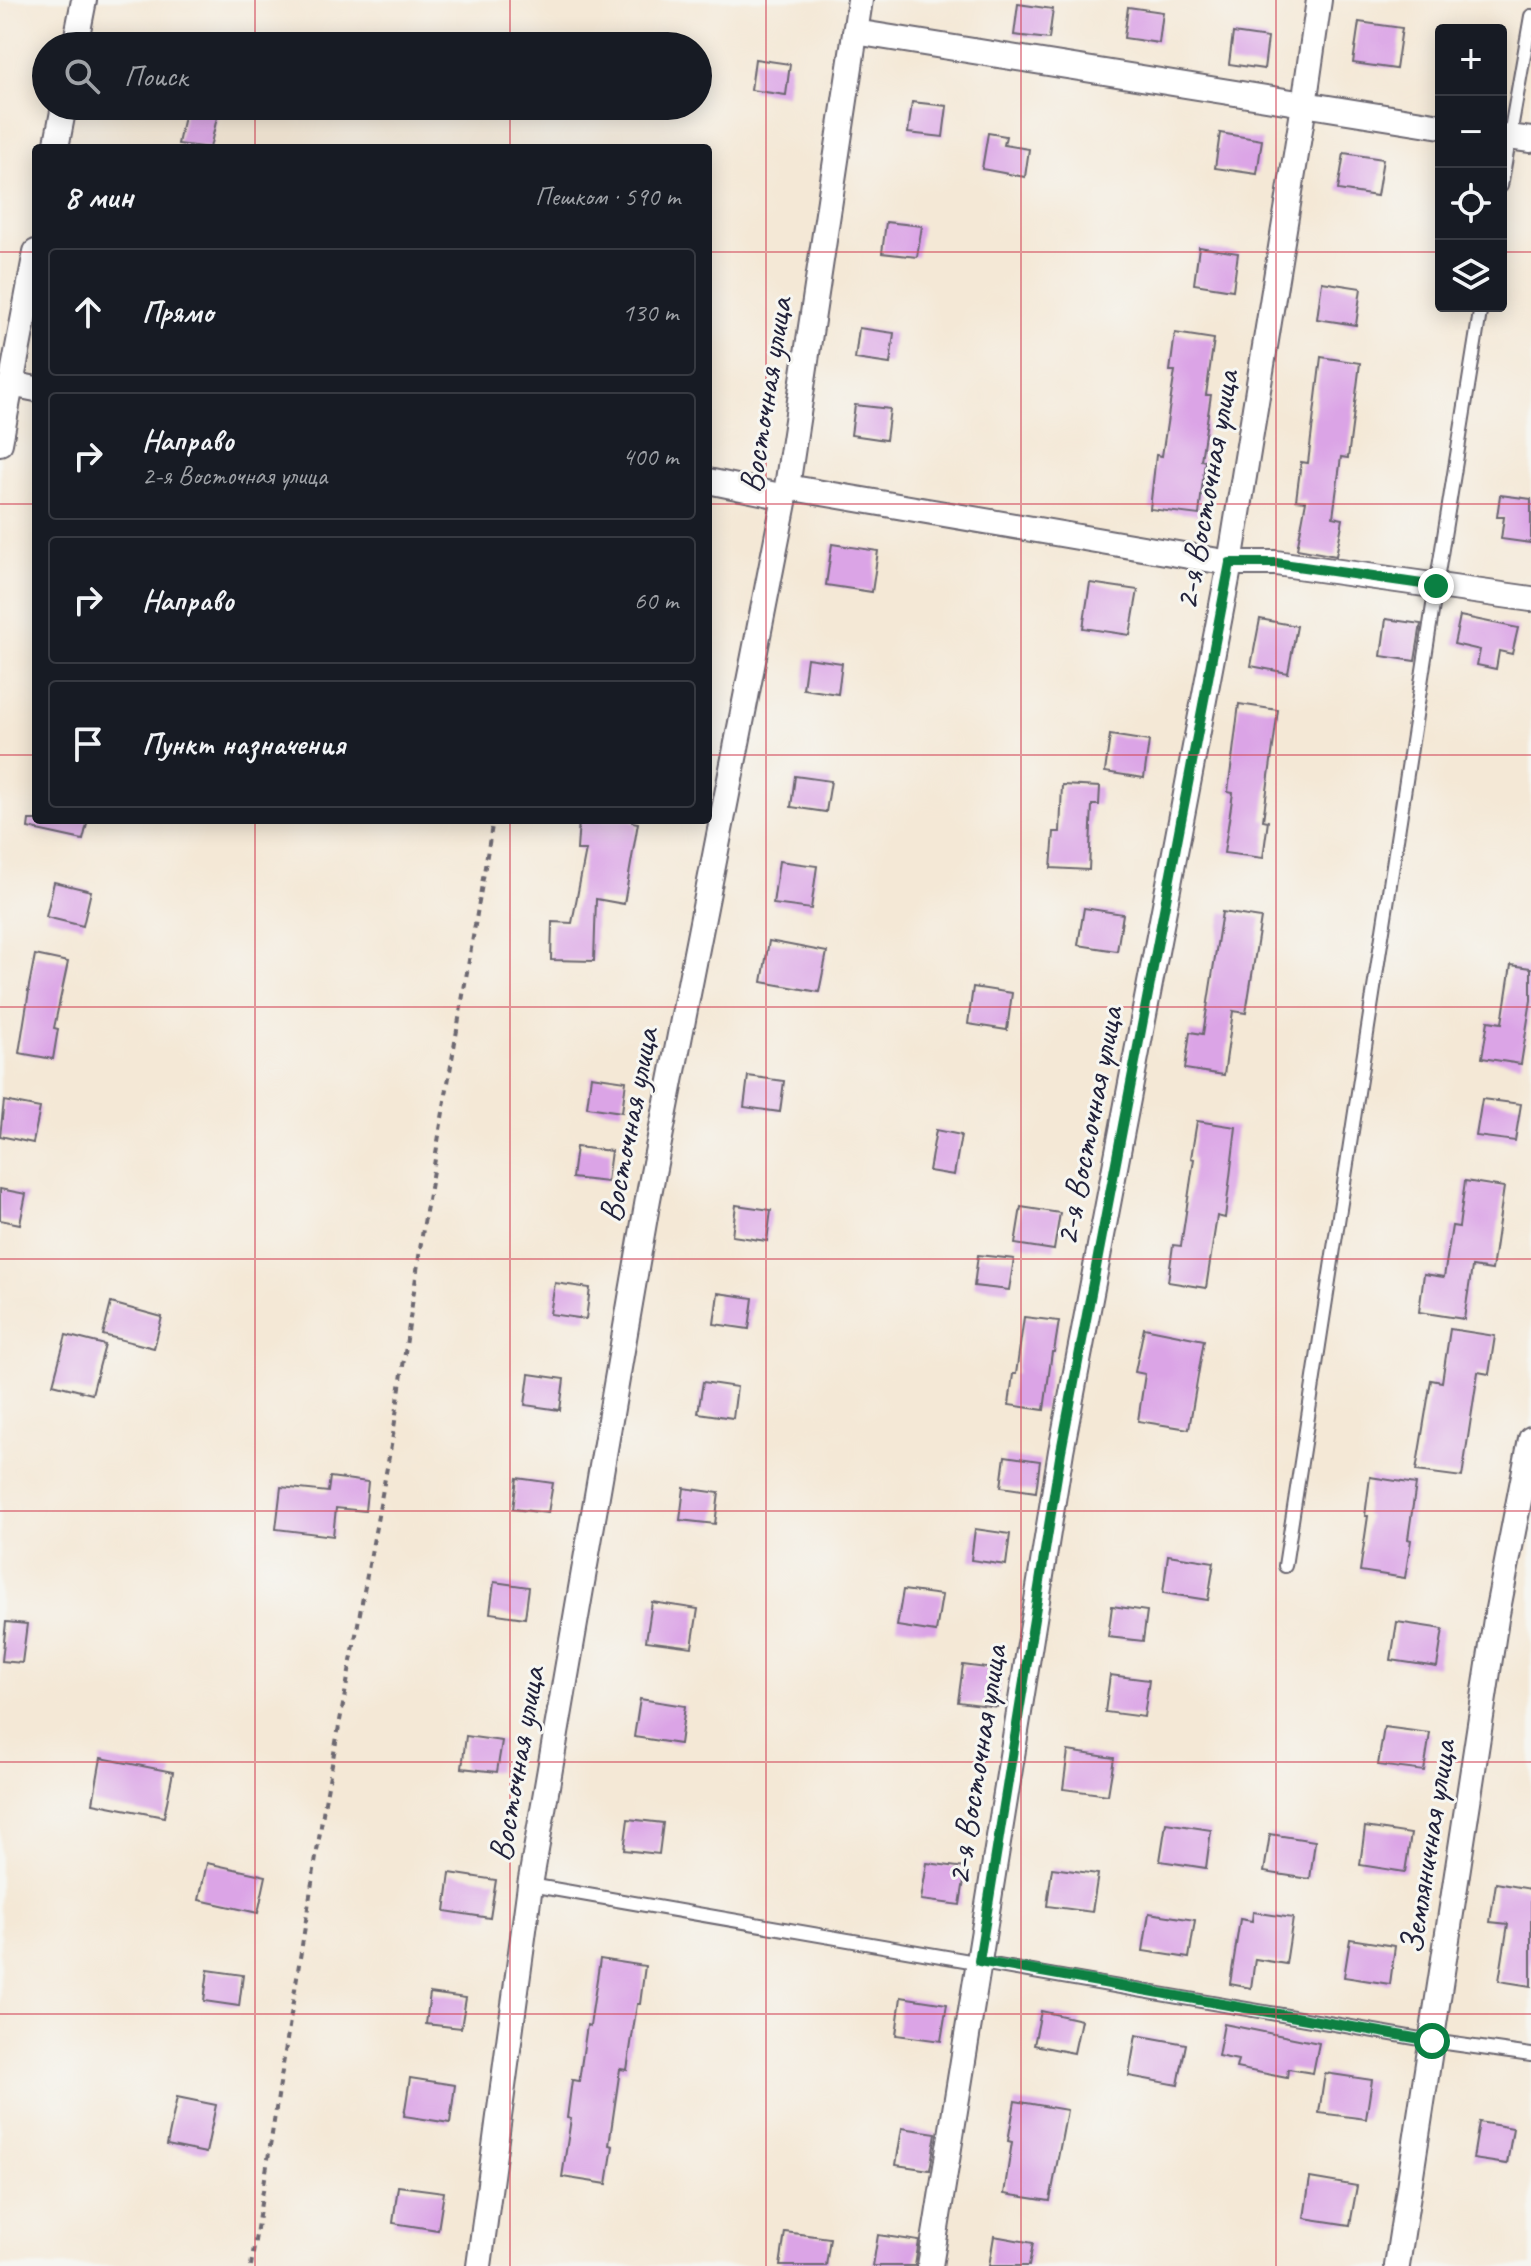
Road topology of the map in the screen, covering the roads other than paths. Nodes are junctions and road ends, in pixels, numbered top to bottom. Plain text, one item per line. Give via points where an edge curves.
1 (84, 0) edge
2 (860, 0) edge
3 (1319, 0) edge
4 (1531, 16) edge
5 (78, 32) edge
6 (855, 32) junction
7 (1304, 105) junction
8 (61, 120) edge
9 (1435, 125) edge
10 (1514, 138) edge
11 (57, 144) edge
12 (1506, 168) edge
13 (32, 273) edge
14 (1480, 312) edge
15 (11, 384) junction
16 (32, 388) edge
17 (0, 443) edge
18 (712, 482) edge
19 (786, 492) junction
20 (1230, 563) junction
21 (1436, 586) junction
22 (1531, 599) edge
23 (1531, 1439) edge
24 (1285, 1566) dead end
25 (530, 1885) junction
26 (979, 1961) junction
27 (1432, 2041) junction
28 (1531, 2055) edge
29 (479, 2266) edge
30 (930, 2266) edge
31 (1397, 2266) edge

1 - 5 street
2 - 6 street, Восточная улица
3 - 7 street, 2-я Восточная улица
4 - 10 lane
6 - 7 street
6 - 19 street, Восточная улица
7 - 9 street
7 - 20 street, 2-я Восточная улица
8 - 11 street
10 - 12 lane
13 - 15 street
14 - 21 lane
15 - 16 street
15 - 17 street
18 - 19 street
19 - 20 street
19 - 25 street, Восточная улица via 648,1199
20 - 21 street via 1276,563
20 - 26 street, 2-я Восточная улица via 1061,1451
21 - 22 street
21 - 24 lane
23 - 27 street, Земляничная улица via 1496,1619
25 - 26 lane
25 - 29 street, Восточная улица
26 - 27 lane
26 - 30 street, 2-я Восточная улица
27 - 28 lane
27 - 31 street, Земляничная улица

